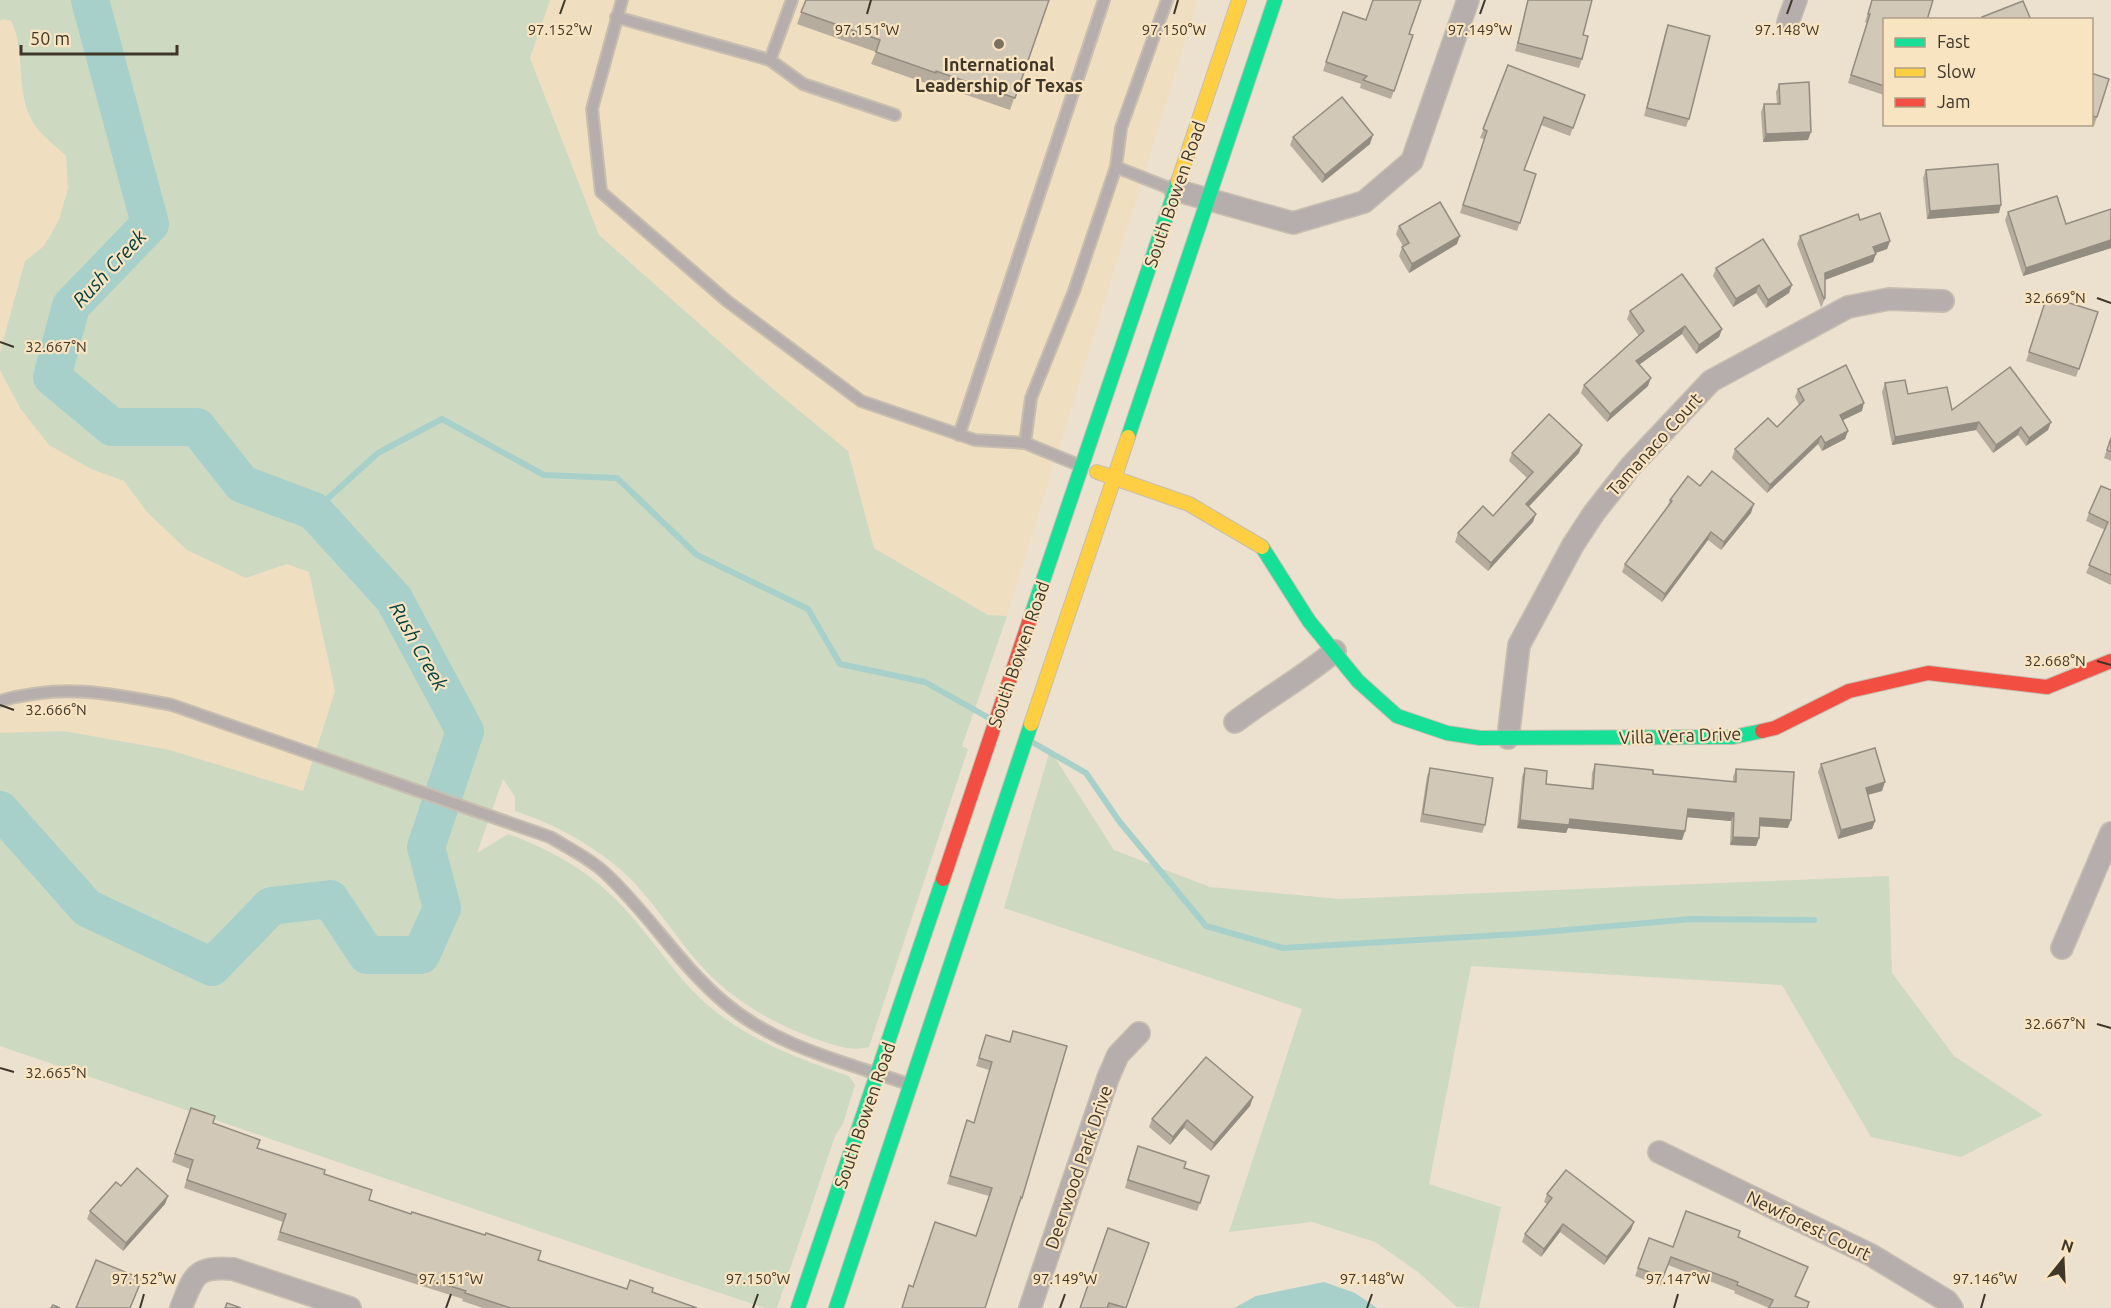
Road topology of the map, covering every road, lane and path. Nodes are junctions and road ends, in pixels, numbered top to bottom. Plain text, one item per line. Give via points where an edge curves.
1 (622, 0) edge
2 (792, 0) edge
3 (1104, 0) edge
4 (1167, 0) edge
5 (1239, 0) edge
6 (1275, 0) edge
7 (1468, 0) edge
8 (1796, 0) edge
9 (616, 17) junction
10 (1788, 22) dead end
11 (770, 60) junction
12 (895, 115) dead end
13 (1116, 167) junction
14 (1175, 190) junction
15 (1208, 200) junction
16 (1943, 301) dead end
17 (959, 435) junction
18 (1024, 443) junction
19 (1082, 466) junction
20 (1115, 477) junction
21 (1335, 651) junction
22 (2111, 661) edge
23 (0, 701) edge
24 (1236, 722) dead end
25 (1508, 738) junction
26 (2111, 833) edge
27 (2062, 948) dead end
28 (1139, 1033) dead end
29 (878, 1073) junction
30 (911, 1085) junction
31 (1659, 1152) dead end
32 (181, 1308) edge
33 (350, 1308) edge
34 (798, 1308) edge
35 (836, 1308) edge
36 (1030, 1308) edge
37 (1952, 1308) edge

1 - 9 lane
2 - 11 lane
3 - 17 lane
4 - 13 lane via 1121,128
5 - 14 main road, South Bowen Road
6 - 15 main road, South Bowen Road
7 - 15 street via 1412,161 1364,202 1293,223
8 - 10 street
9 - 11 lane
9 - 17 lane via 592,109 600,192 727,301 861,401
11 - 12 lane via 803,84
13 - 14 lane
13 - 18 lane via 1074,291 1031,398
14 - 15 street
14 - 19 main road, South Bowen Road
15 - 20 main road, South Bowen Road
16 - 25 street, Tamanaco Court via 1889,299 1848,307 1711,381 1631,466 1573,545 1519,645
17 - 18 lane via 975,440
18 - 19 lane
19 - 20 main road, Villa Vera Drive
19 - 29 main road, South Bowen Road
20 - 21 main road, Villa Vera Drive via 1188,504 1260,546 1309,621
20 - 30 main road, South Bowen Road via 1002,804
21 - 24 street
21 - 25 main road, Villa Vera Drive via 1358,681 1397,716 1447,733
22 - 25 main road, Villa Vera Drive via 2047,687 1928,673 1849,692 1775,728 1733,737
23 - 29 lane via 23,694 73,690 107,692 172,705 550,837 603,870 724,1003 765,1032
26 - 27 street
28 - 36 street, Deerwood Park Drive via 1118,1055 1108,1078
29 - 30 lane
29 - 34 main road, South Bowen Road
30 - 35 main road, South Bowen Road
31 - 37 street, Newforest Court via 1871,1254 1947,1301
32 - 33 street via 194,1277 204,1270 218,1268 233,1269

